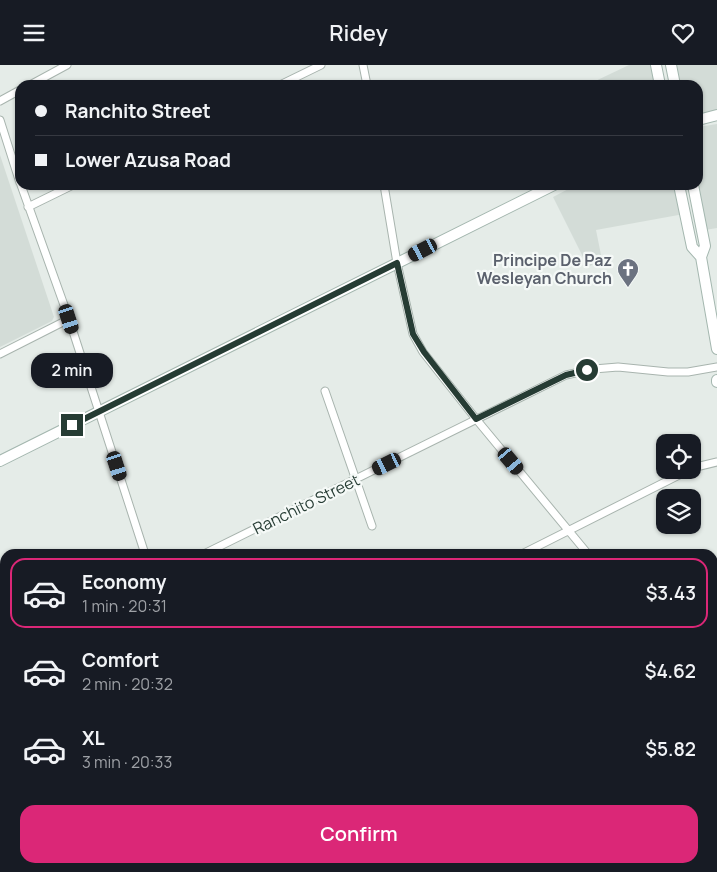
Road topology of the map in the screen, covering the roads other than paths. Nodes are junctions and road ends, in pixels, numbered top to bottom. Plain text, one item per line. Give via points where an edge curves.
1 (67, 65) edge
2 (321, 65) edge
3 (363, 65) edge
4 (656, 65) edge
5 (671, 65) edge
6 (39, 80) edge
7 (290, 80) edge
8 (366, 80) edge
9 (659, 80) edge
10 (673, 80) edge
11 (15, 93) edge
12 (0, 101) edge
13 (717, 115) edge
14 (703, 119) edge
15 (0, 120) edge
16 (15, 168) edge
17 (22, 190) edge
18 (63, 190) edge
19 (385, 190) edge
20 (544, 190) edge
21 (680, 190) edge
22 (694, 190) edge
23 (28, 207) junction
24 (701, 257) junction
25 (397, 263) junction
26 (69, 319) junction
27 (717, 349) edge
28 (0, 354) edge
29 (717, 367) edge
30 (325, 391) dead end
31 (100, 412) junction
32 (476, 419) junction
33 (0, 461) edge
34 (717, 462) edge
35 (701, 466) edge
36 (671, 479) edge
37 (356, 480) junction
38 (372, 526) dead end
39 (569, 531) junction
40 (143, 549) edge
41 (214, 549) edge
42 (532, 549) edge
43 (584, 549) edge

1 - 6 street
2 - 7 street
3 - 8 street
4 - 9 main road
5 - 10 main road
11 - 12 street
13 - 14 main road
15 - 16 street
17 - 23 street
18 - 23 street
19 - 25 street
20 - 25 main road
21 - 24 main road via 692,247
22 - 24 main road via 705,246
23 - 26 street
24 - 27 main road
25 - 31 main road
25 - 32 street via 413,334
26 - 28 street
26 - 31 street
29 - 32 street, Ranchito Street via 668,372 618,367 566,375
30 - 37 street
31 - 33 main road
31 - 40 street
32 - 37 street, Ranchito Street
32 - 39 street
34 - 35 street
36 - 39 street
37 - 38 street
37 - 41 street, Ranchito Street
39 - 42 street
39 - 43 street

